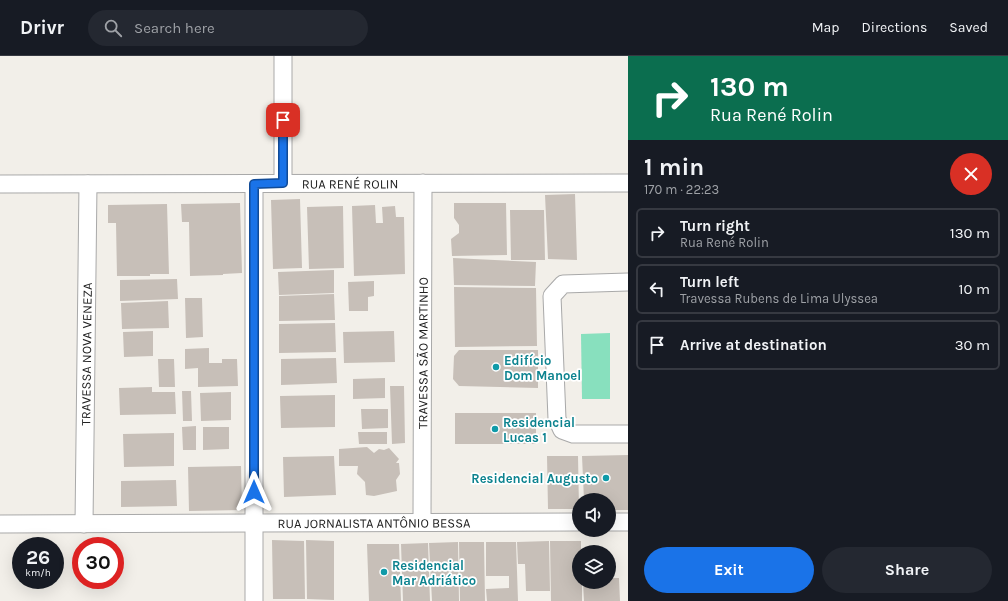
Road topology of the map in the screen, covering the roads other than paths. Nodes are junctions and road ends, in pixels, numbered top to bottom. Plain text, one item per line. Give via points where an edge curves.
1 (283, 56) edge
2 (283, 183) junction
3 (423, 183) junction
4 (628, 183) edge
5 (0, 184) edge
6 (88, 184) junction
7 (254, 184) junction
8 (628, 282) edge
9 (628, 434) edge
10 (422, 522) junction
11 (572, 522) edge
12 (616, 522) edge
13 (628, 522) edge
14 (254, 523) junction
15 (0, 524) edge
16 (84, 524) junction
17 (254, 601) edge

1 - 2 street
2 - 3 street, RUA RENÉ ROLIN
2 - 7 street, RUA RENÉ ROLIN
3 - 4 street, RUA RENÉ ROLIN
3 - 10 street, TRAVESSA SÃO MARTINHO
5 - 6 street, RUA RENÉ ROLIN
6 - 7 street, RUA RENÉ ROLIN
6 - 16 street, TRAVESSA NOVA VENEZA
7 - 14 street
8 - 9 street via 563,284 552,296 557,419 562,430 573,434
10 - 11 street, RUA JORNALISTA ANTÔNIO BESSA
10 - 14 street, RUA JORNALISTA ANTÔNIO BESSA
12 - 13 street
14 - 16 street, RUA JORNALISTA ANTÔNIO BESSA
14 - 17 street
15 - 16 street, RUA JORNALISTA ANTÔNIO BESSA

